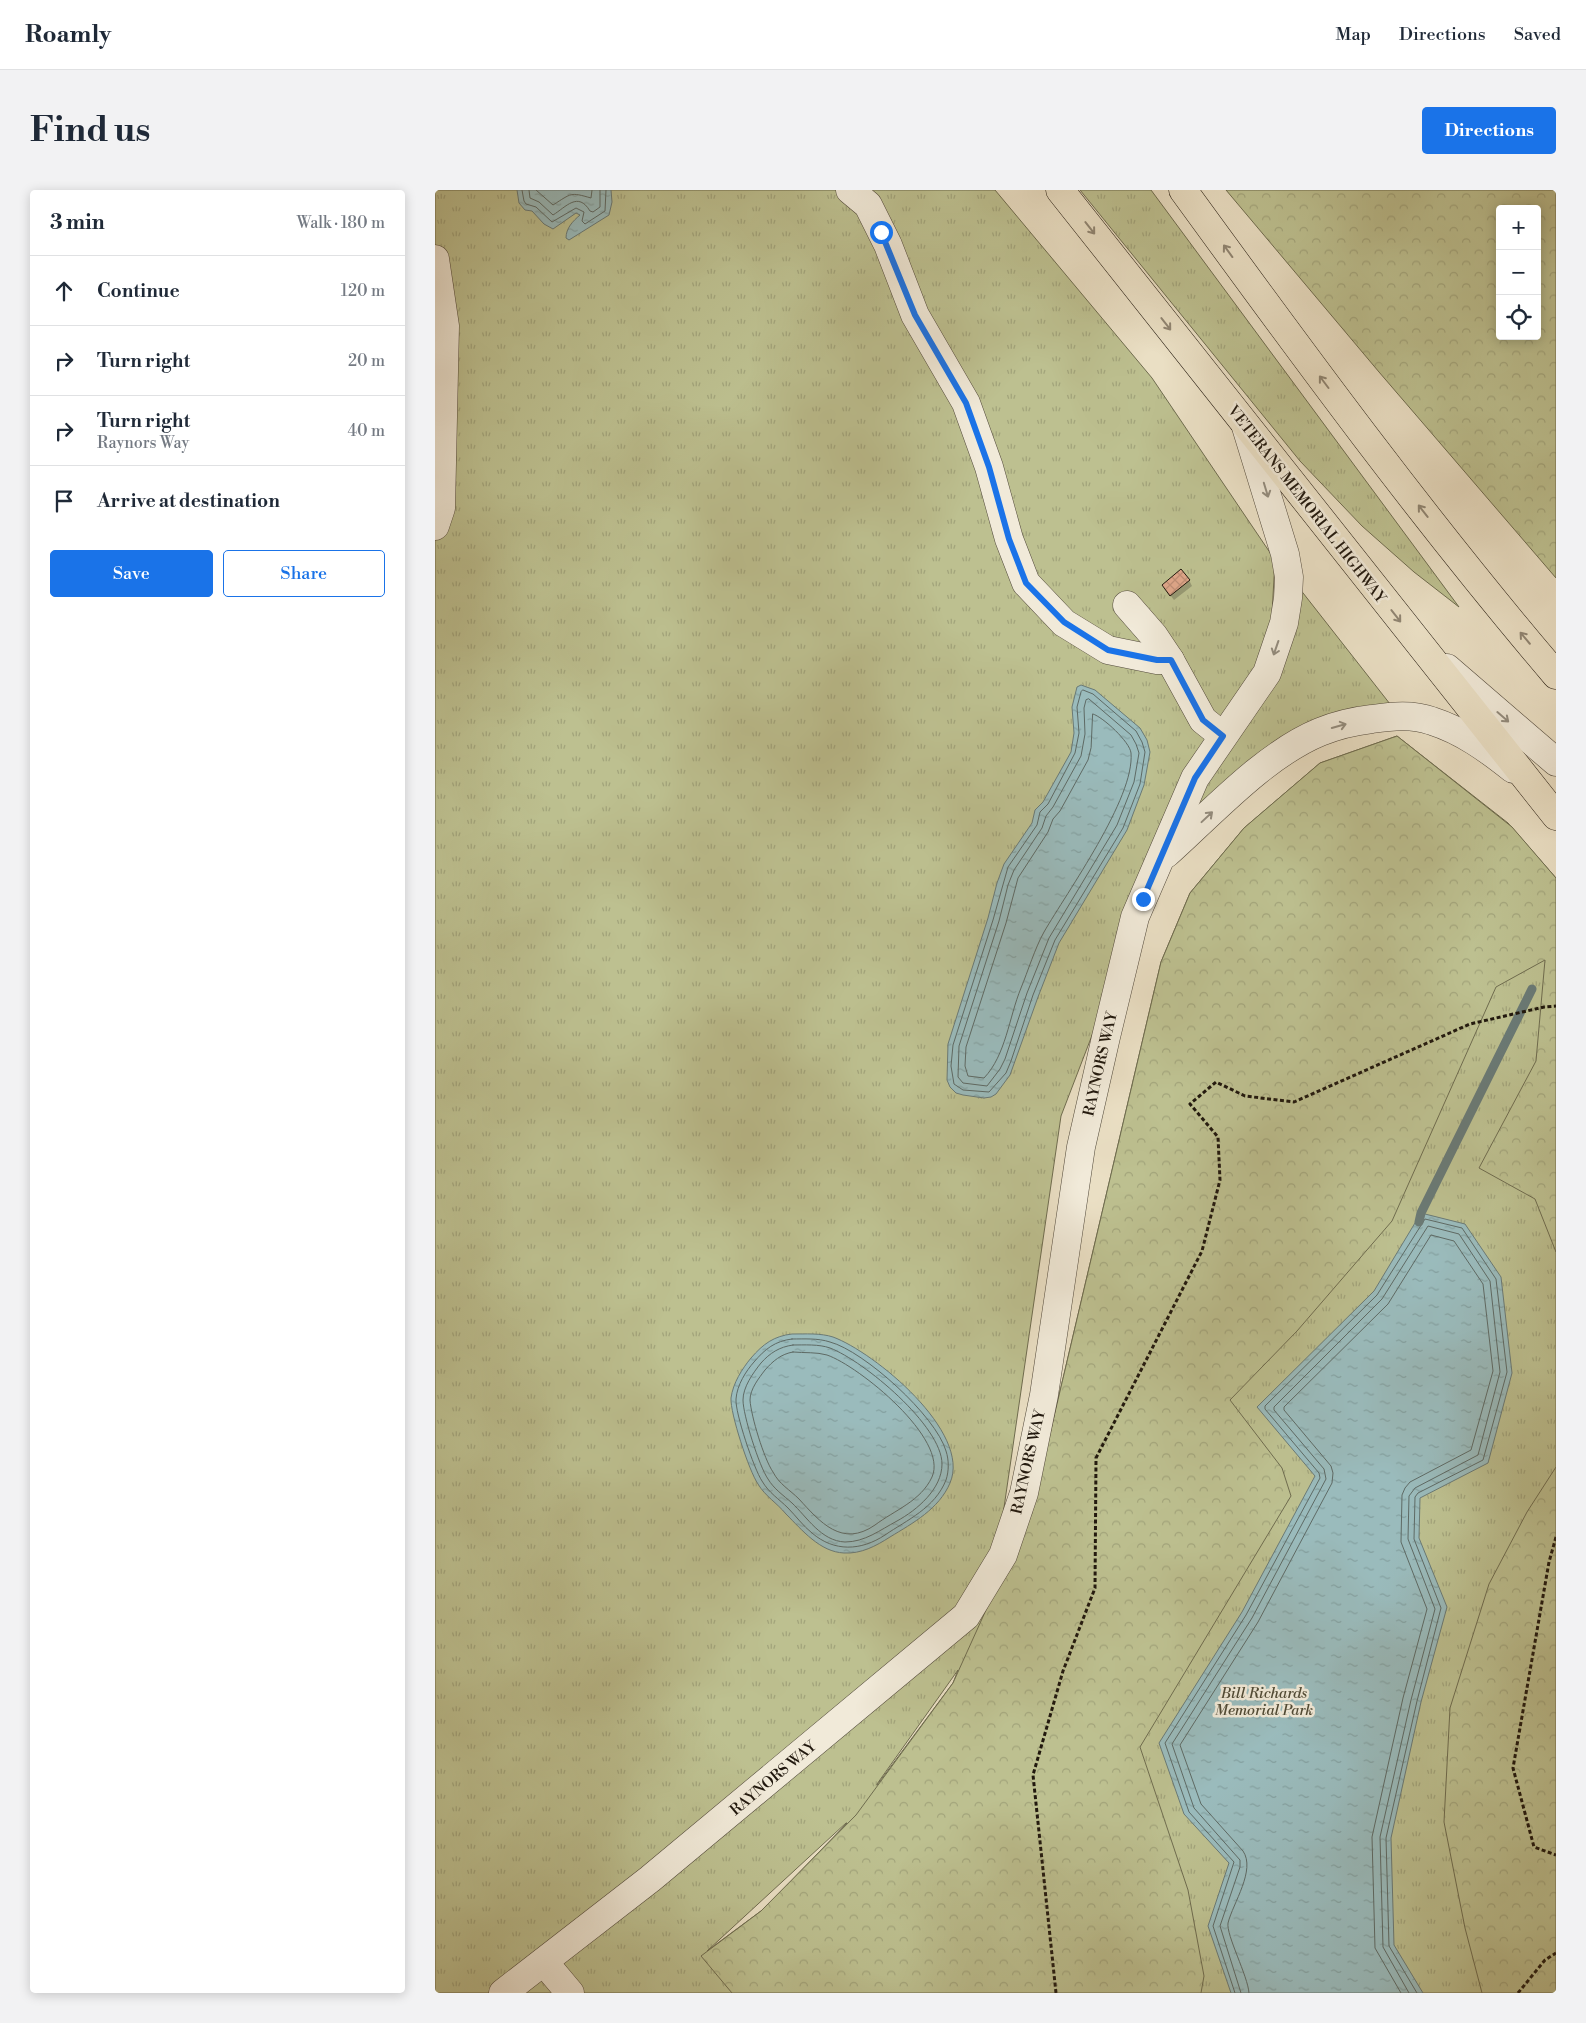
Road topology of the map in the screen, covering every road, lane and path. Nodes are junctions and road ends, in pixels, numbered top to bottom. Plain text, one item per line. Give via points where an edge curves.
1 (850, 190) edge
2 (1060, 190) edge
3 (1183, 190) edge
4 (435, 259) edge
5 (1246, 427) junction
6 (435, 526) edge
7 (1127, 605) dead end
8 (1414, 639) junction
9 (1171, 660) junction
10 (1556, 675) edge
11 (1223, 736) junction
12 (1556, 762) edge
13 (1524, 777) junction
14 (1556, 816) edge
15 (1158, 862) junction
16 (1556, 1006) edge
17 (1556, 1537) edge
18 (1556, 1854) edge
19 (1556, 1953) edge
20 (544, 1962) junction
21 (503, 1993) edge
22 (570, 1993) edge
23 (1056, 1993) edge
24 (1519, 1993) edge

1 - 9 street via 868,206 888,245 915,315 966,403 1026,583 1064,622 1108,650
2 -> 5 highway, VETERANS MEMORIAL HIGHWAY
10 -> 3 highway via 1386,465
4 - 6 street via 445,326 441,508
5 -> 8 highway, VETERANS MEMORIAL HIGHWAY
5 -> 11 street, RAYNORS WAY via 1285,554 1288,598 1284,623 1267,673
7 - 9 street
8 -> 12 street
8 - 13 highway, VETERANS MEMORIAL HIGHWAY
9 - 11 street via 1203,720
11 - 15 street, RAYNORS WAY via 1195,778
13 - 14 highway, VETERANS MEMORIAL HIGHWAY
15 -> 13 street, RAYNORS WAY via 1282,753 1342,724 1390,716 1431,720 1470,737
15 - 20 street, RAYNORS WAY via 1135,917 1105,1037 1081,1147 1042,1405 1025,1493 1003,1555 966,1616 714,1827
16 - 23 path via 1470,1024 1294,1102 1245,1096 1216,1082 1190,1104 1218,1137 1219,1180 1203,1251 1096,1458 1095,1588 1063,1671 1033,1775
17 - 18 path via 1513,1768 1533,1847
19 - 24 path via 1545,1960
20 - 21 street, RAYNORS WAY
20 - 22 street

